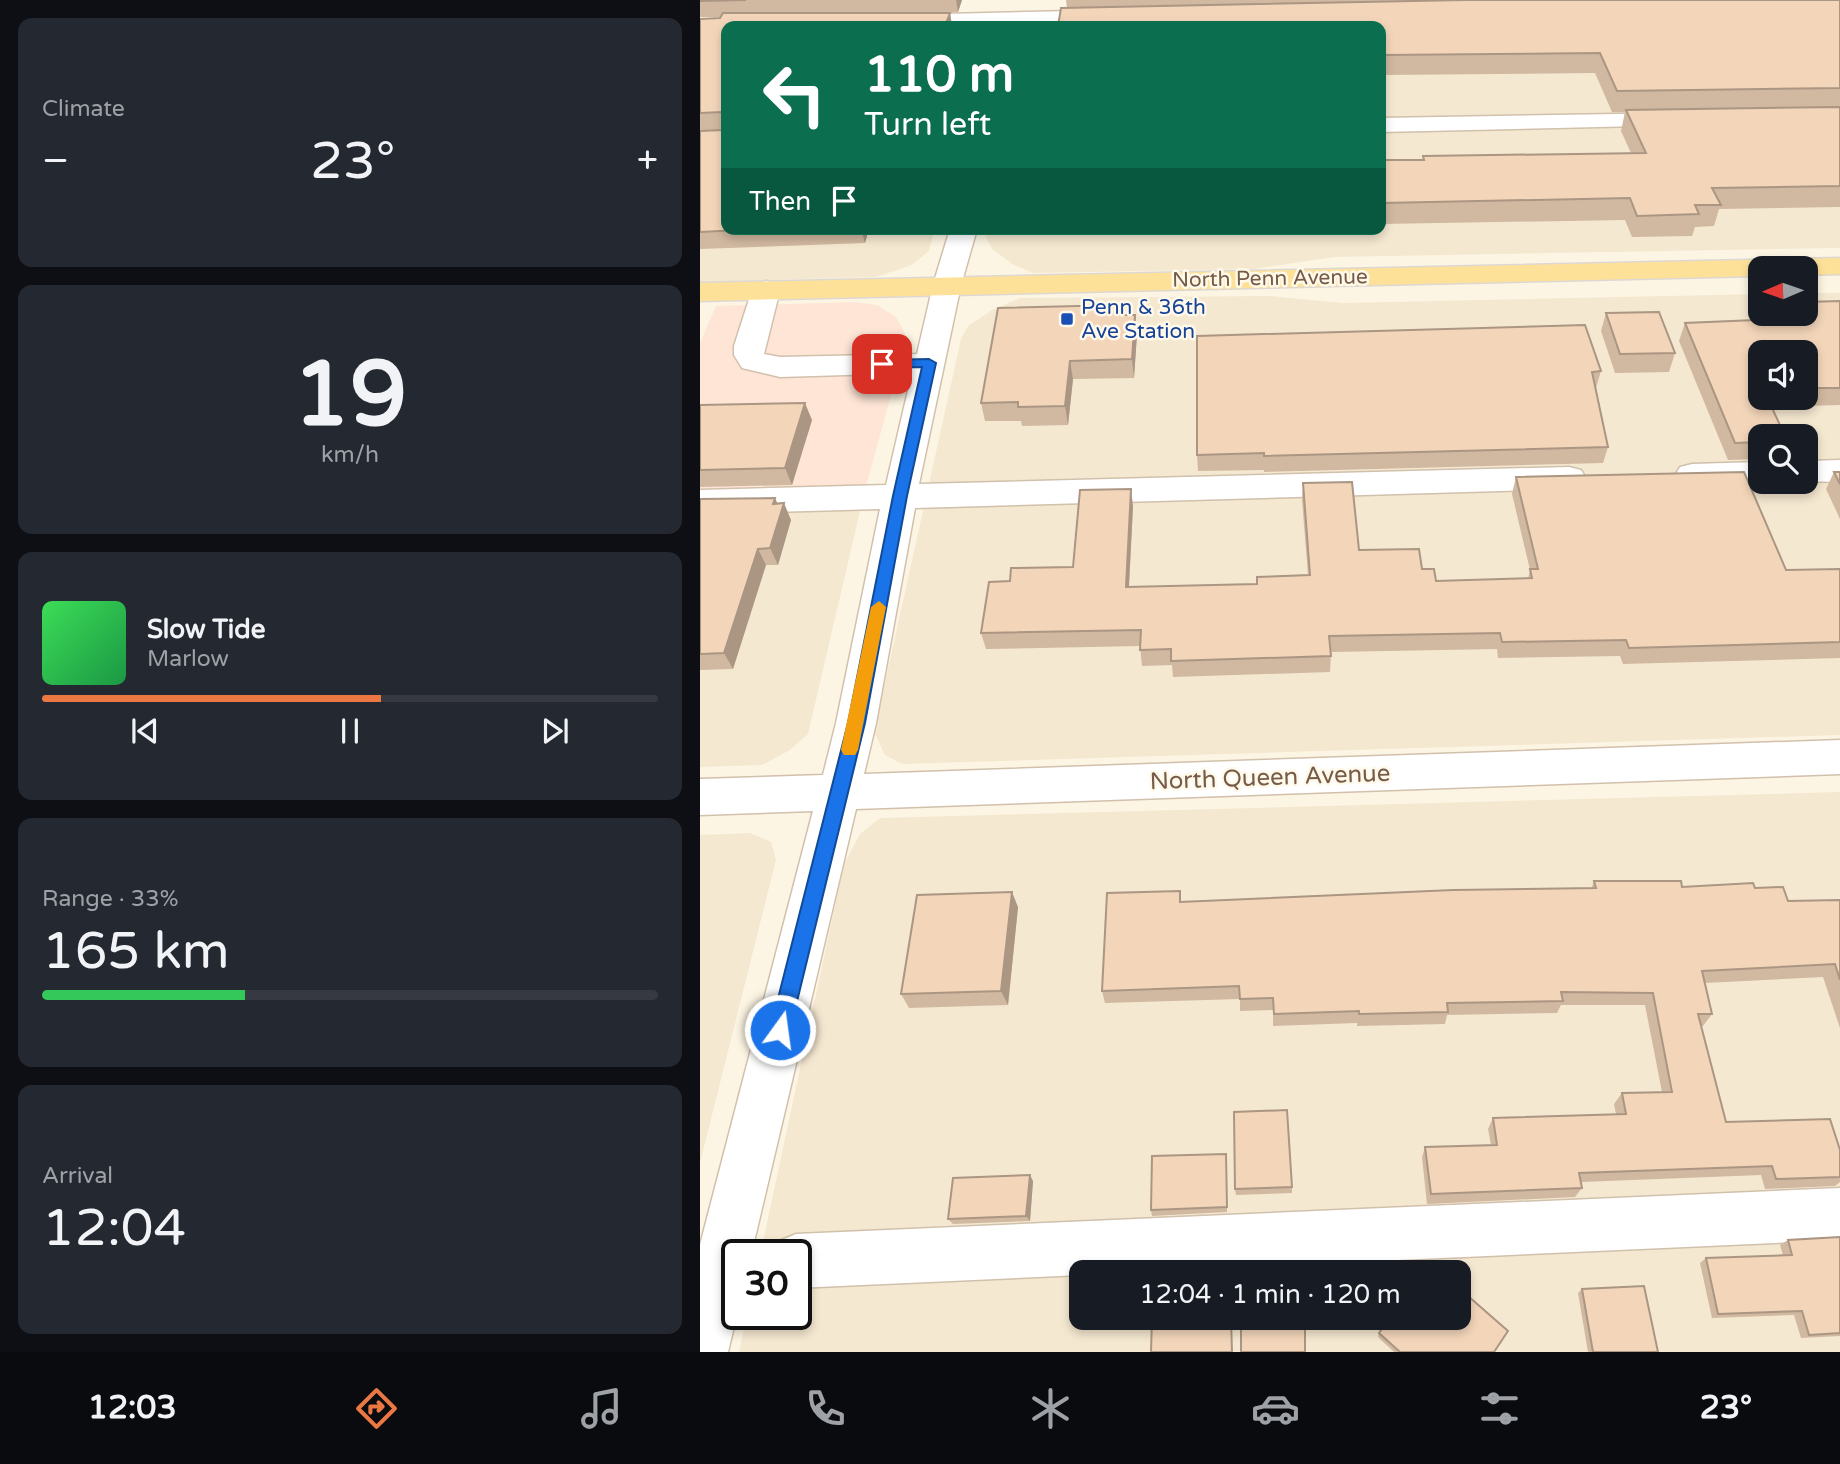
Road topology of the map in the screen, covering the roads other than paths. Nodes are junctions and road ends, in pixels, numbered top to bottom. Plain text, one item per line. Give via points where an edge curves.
1 (1022, 15) edge
2 (1130, 17) edge
3 (900, 21) edge
4 (1701, 120) edge
5 (1386, 125) edge
6 (962, 235) edge
7 (1840, 265) edge
8 (947, 285) junction
9 (766, 290) junction
10 (700, 292) edge
11 (929, 363) junction
12 (1840, 471) edge
13 (1818, 472) edge
14 (1748, 473) edge
15 (1663, 475) edge
16 (1594, 477) edge
17 (900, 496) junction
18 (700, 502) edge
19 (1840, 757) edge
20 (840, 792) junction
21 (700, 797) edge
22 (1840, 1213) edge
23 (812, 1260) edge
24 (719, 1264) edge
25 (700, 1352) edge

1 - 2 street
1 - 3 street
4 - 5 street
6 - 8 street
7 - 8 main road, North Penn Avenue
8 - 9 main road, North Penn Avenue
8 - 11 street
9 - 10 main road, North Penn Avenue
9 - 11 street via 748,346 753,361 780,367
11 - 17 street
12 - 13 street
14 - 15 street
16 - 17 street
17 - 18 street
17 - 20 street
19 - 20 street, North Queen Avenue
20 - 21 street, North Queen Avenue
20 - 24 street
22 - 23 street
24 - 25 street

